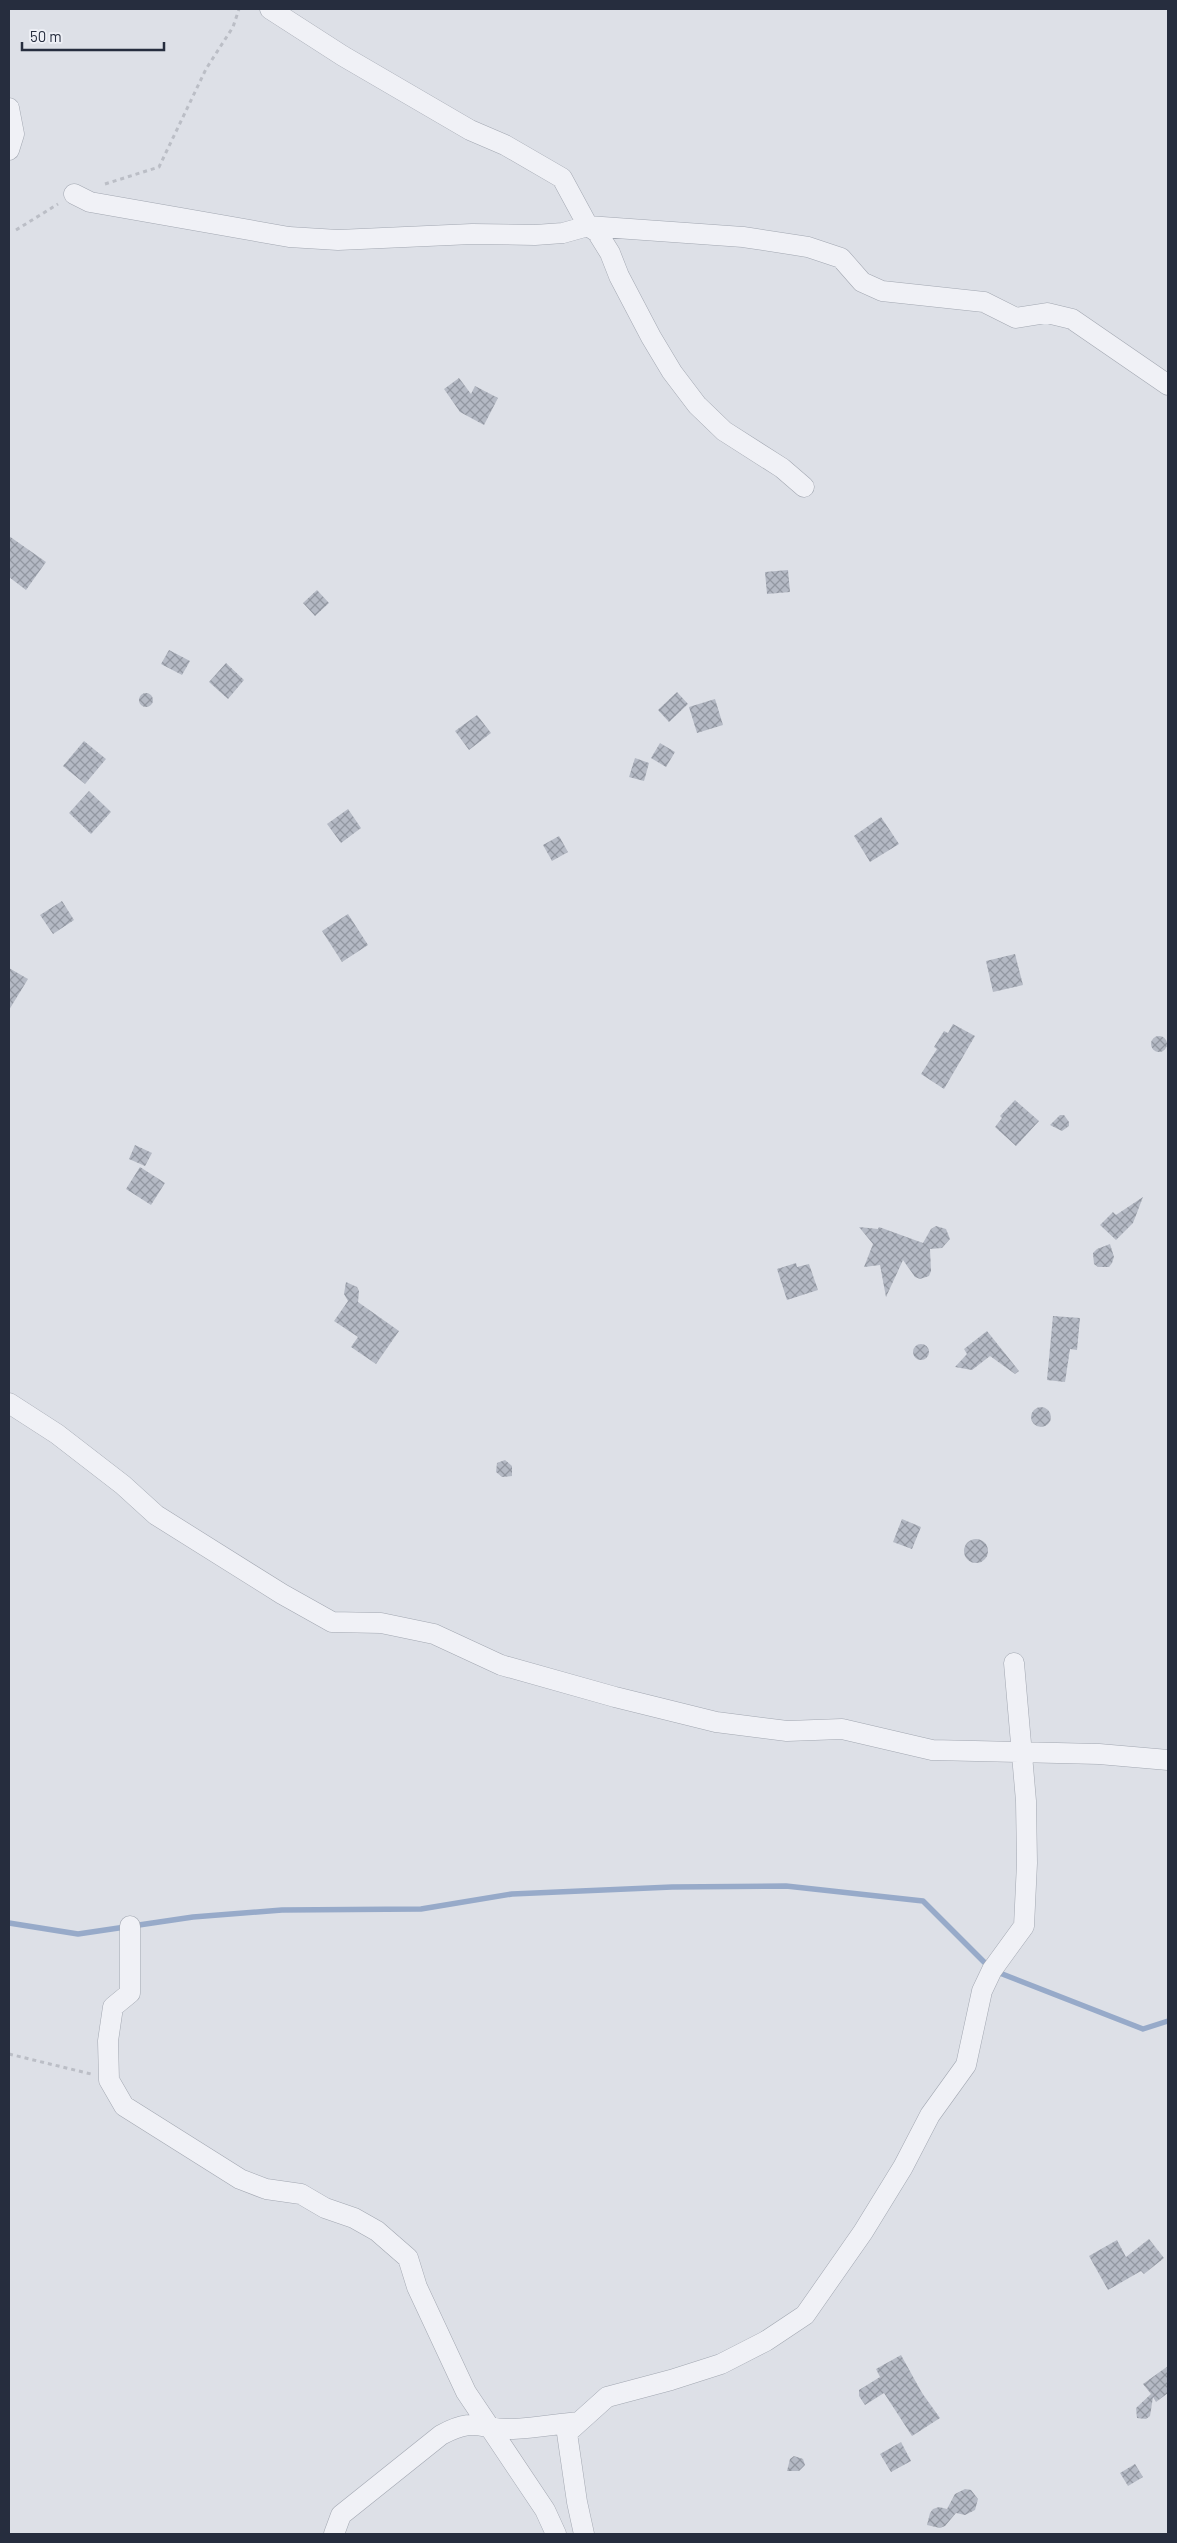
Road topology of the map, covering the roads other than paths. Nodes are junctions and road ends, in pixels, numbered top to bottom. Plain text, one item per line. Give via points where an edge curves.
1 (270, 9) edge
2 (9, 108) edge
3 (9, 150) edge
4 (74, 194) road end
5 (588, 226) junction
6 (1168, 385) edge
7 (804, 486) dead end
8 (9, 1402) edge
9 (1014, 1663) dead end
10 (1022, 1753) junction
11 (1168, 1760) edge
12 (130, 1926) dead end
13 (579, 2422) junction
14 (491, 2427) junction
15 (334, 2534) edge
16 (556, 2534) edge
17 (584, 2534) edge

1 - 5 street via 470,130 505,145 562,178
2 - 3 street via 14,134
4 - 5 street via 90,202 290,237 319,239 535,235 563,233
5 - 6 street via 743,236 808,247 841,258 862,282 882,291 984,302 1016,318 1047,313 1072,319
5 - 7 street via 597,232 606,246 651,337 696,405 724,431
8 - 10 street via 57,1434 156,1515 332,1622 380,1623 434,1634 501,1665 716,1722 787,1731 842,1729 932,1750
9 - 10 street
10 - 11 street via 1099,1754
10 - 13 street via 1026,1845 1024,1926 992,1970 982,1991 966,2065 930,2115 903,2167 839,2269 805,2315 766,2342 722,2364 607,2397
12 - 14 street via 130,1993 113,2007 108,2041 108,2080 124,2106 240,2178 266,2189 301,2194 325,2208 354,2218 377,2231 408,2258 417,2287 466,2392
13 - 14 street via 512,2429
13 - 17 street via 567,2433
14 - 15 street via 460,2425 441,2435 341,2515
14 - 16 street via 545,2510

